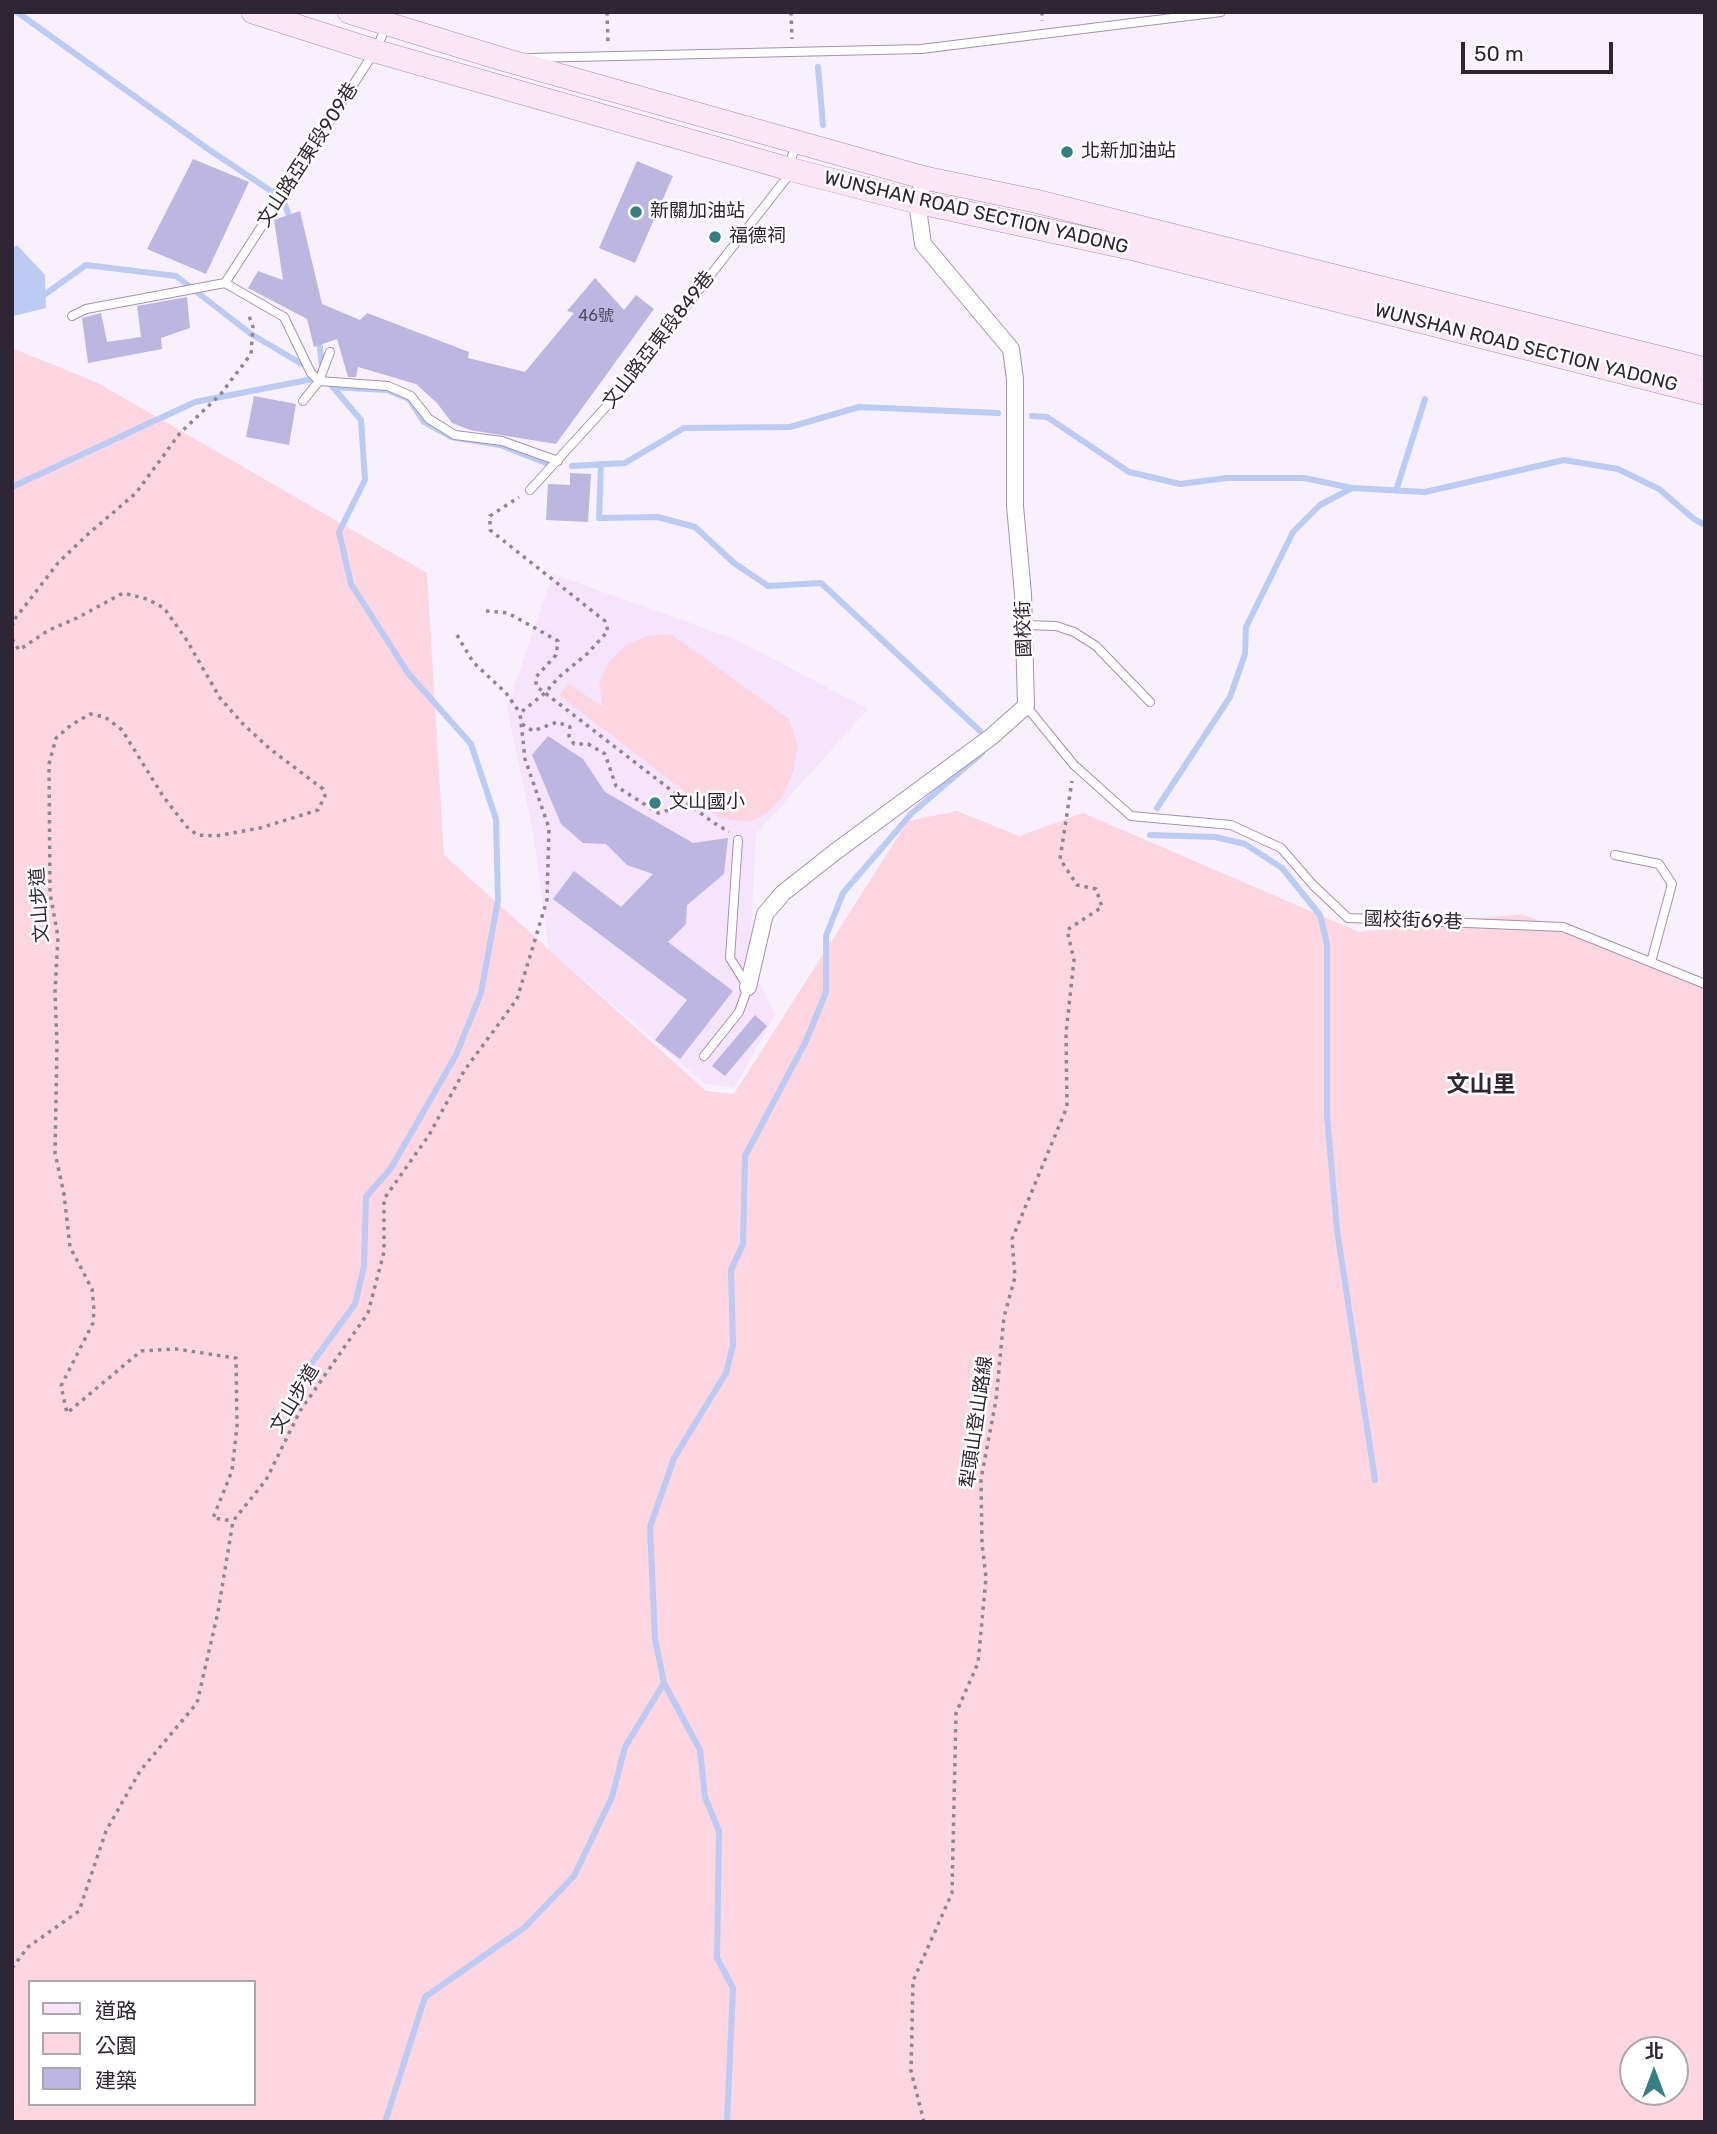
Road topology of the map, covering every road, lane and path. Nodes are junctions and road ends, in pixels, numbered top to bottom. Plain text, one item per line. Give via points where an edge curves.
1 (253, 12) edge
2 (349, 12) edge
3 (607, 12) edge
4 (791, 12) edge
5 (1221, 12) edge
6 (387, 25) junction
7 (375, 51) junction
8 (792, 52) junction
9 (608, 56) junction
10 (502, 59) junction
11 (796, 143) junction
12 (789, 169) junction
13 (925, 178) junction
14 (1035, 201) junction
15 (917, 202) junction
16 (1029, 228) junction
17 (1116, 234) junction
18 (225, 283) junction
19 (72, 316) dead end
20 (330, 352) dead end
21 (1705, 369) edge
22 (319, 381) junction
23 (1705, 393) edge
24 (303, 401) dead end
25 (558, 461) junction
26 (530, 489) joint
27 (486, 611) dead end
28 (1024, 625) junction
29 (12, 627) edge
30 (457, 635) dead end
31 (12, 639) edge
32 (545, 693) junction
33 (1150, 702) dead end
34 (1026, 706) junction
35 (520, 713) junction
36 (578, 719) junction
37 (521, 723) junction
38 (570, 727) junction
39 (1074, 765) junction
40 (682, 799) junction
41 (738, 839) joint
42 (1615, 855) dead end
43 (1651, 962) junction
44 (1705, 984) edge
45 (748, 987) junction
46 (705, 1056) dead end
47 (233, 1521) junction
48 (12, 1968) edge
49 (924, 2122) edge

1 - 7 main road, WUNSHAN ROAD SECTION YADONG
2 - 6 main road, WUNSHAN ROAD SECTION YADONG
3 - 9 path
4 - 8 path
5 - 8 lane via 921,48
6 - 7 lane, 文山路亞東段909巷
6 - 10 main road, WUNSHAN ROAD SECTION YADONG
7 - 12 main road, WUNSHAN ROAD SECTION YADONG
7 - 18 lane, 文山路亞東段909巷
8 - 9 lane
9 - 10 lane
10 - 11 main road, WUNSHAN ROAD SECTION YADONG
11 - 12 lane, 文山路亞東段849巷
11 - 13 main road, WUNSHAN ROAD SECTION YADONG
12 - 15 main road, WUNSHAN ROAD SECTION YADONG
12 - 25 lane, 文山路亞東段849巷 via 615,397
13 - 14 main road, WUNSHAN ROAD SECTION YADONG
13 - 15 street, 國校街
14 - 16 street
14 - 17 main road, WUNSHAN ROAD SECTION YADONG
15 - 16 main road, WUNSHAN ROAD SECTION YADONG
15 - 28 street, 國校街 via 923,244 1011,349
16 - 17 main road, WUNSHAN ROAD SECTION YADONG
17 - 21 main road, WUNSHAN ROAD SECTION YADONG
17 - 23 main road, WUNSHAN ROAD SECTION YADONG
18 - 19 lane via 109,304
18 - 22 lane via 284,317
18 - 29 path via 225,293 248,314 253,327 251,354 220,395 180,433 136,493 58,563
20 - 22 lane
22 - 24 lane
22 - 25 lane via 388,386 411,396 429,419 455,435 502,441
25 - 26 lane, 文山路亞東段849巷
26 - 32 path via 490,516 490,530 605,621 608,631
27 - 32 path via 508,613 558,641 556,655 536,677 536,686
28 - 33 lane via 1074,632 1096,646
28 - 34 street, 國校街
30 - 35 path via 473,662
31 - 47 path, 文山步道 via 19,650 122,593 147,599 164,608 220,698 243,724 323,789 325,796 318,810 260,828 197,835 163,796 122,730 105,717 90,714 56,738 49,764 50,893 58,937 55,1153 70,1247 92,1289 94,1310 93,1324 61,1387 67,1413 141,1351 176,1349 236,1358 232,1471 213,1518
32 - 35 path
32 - 36 path
34 - 39 lane, 國校街69巷
34 - 45 street via 783,893 765,914
35 - 37 path, 文山步道
36 - 38 path
36 - 40 path
37 - 38 path via 533,730 557,722
37 - 47 path, 文山步道 via 525,759 549,828 547,900 517,999 464,1071 429,1135 384,1199 384,1252 368,1313 300,1411 265,1479
38 - 40 path via 575,744 588,744 605,754 616,786 657,813 676,808
39 - 43 lane, 國校街69巷 via 1131,817 1231,825 1281,848 1348,918 1563,927
39 - 49 path, 犁頭山登山路線 via 1060,859 1077,885 1096,889 1102,906 1067,930 1074,960 1066,1033 1067,1107 1012,1239 1015,1277 1004,1317 996,1400 981,1479 986,1578 978,1663 956,1713 952,1894 913,1981 911,2071
40 - 41 path
41 - 45 lane via 730,958
42 - 43 lane via 1659,863 1672,884
43 - 44 lane, 國校街69巷
45 - 46 lane via 739,1012
47 - 48 path, 文山步道 via 197,1703 140,1771 106,1831 79,1911 28,1947

